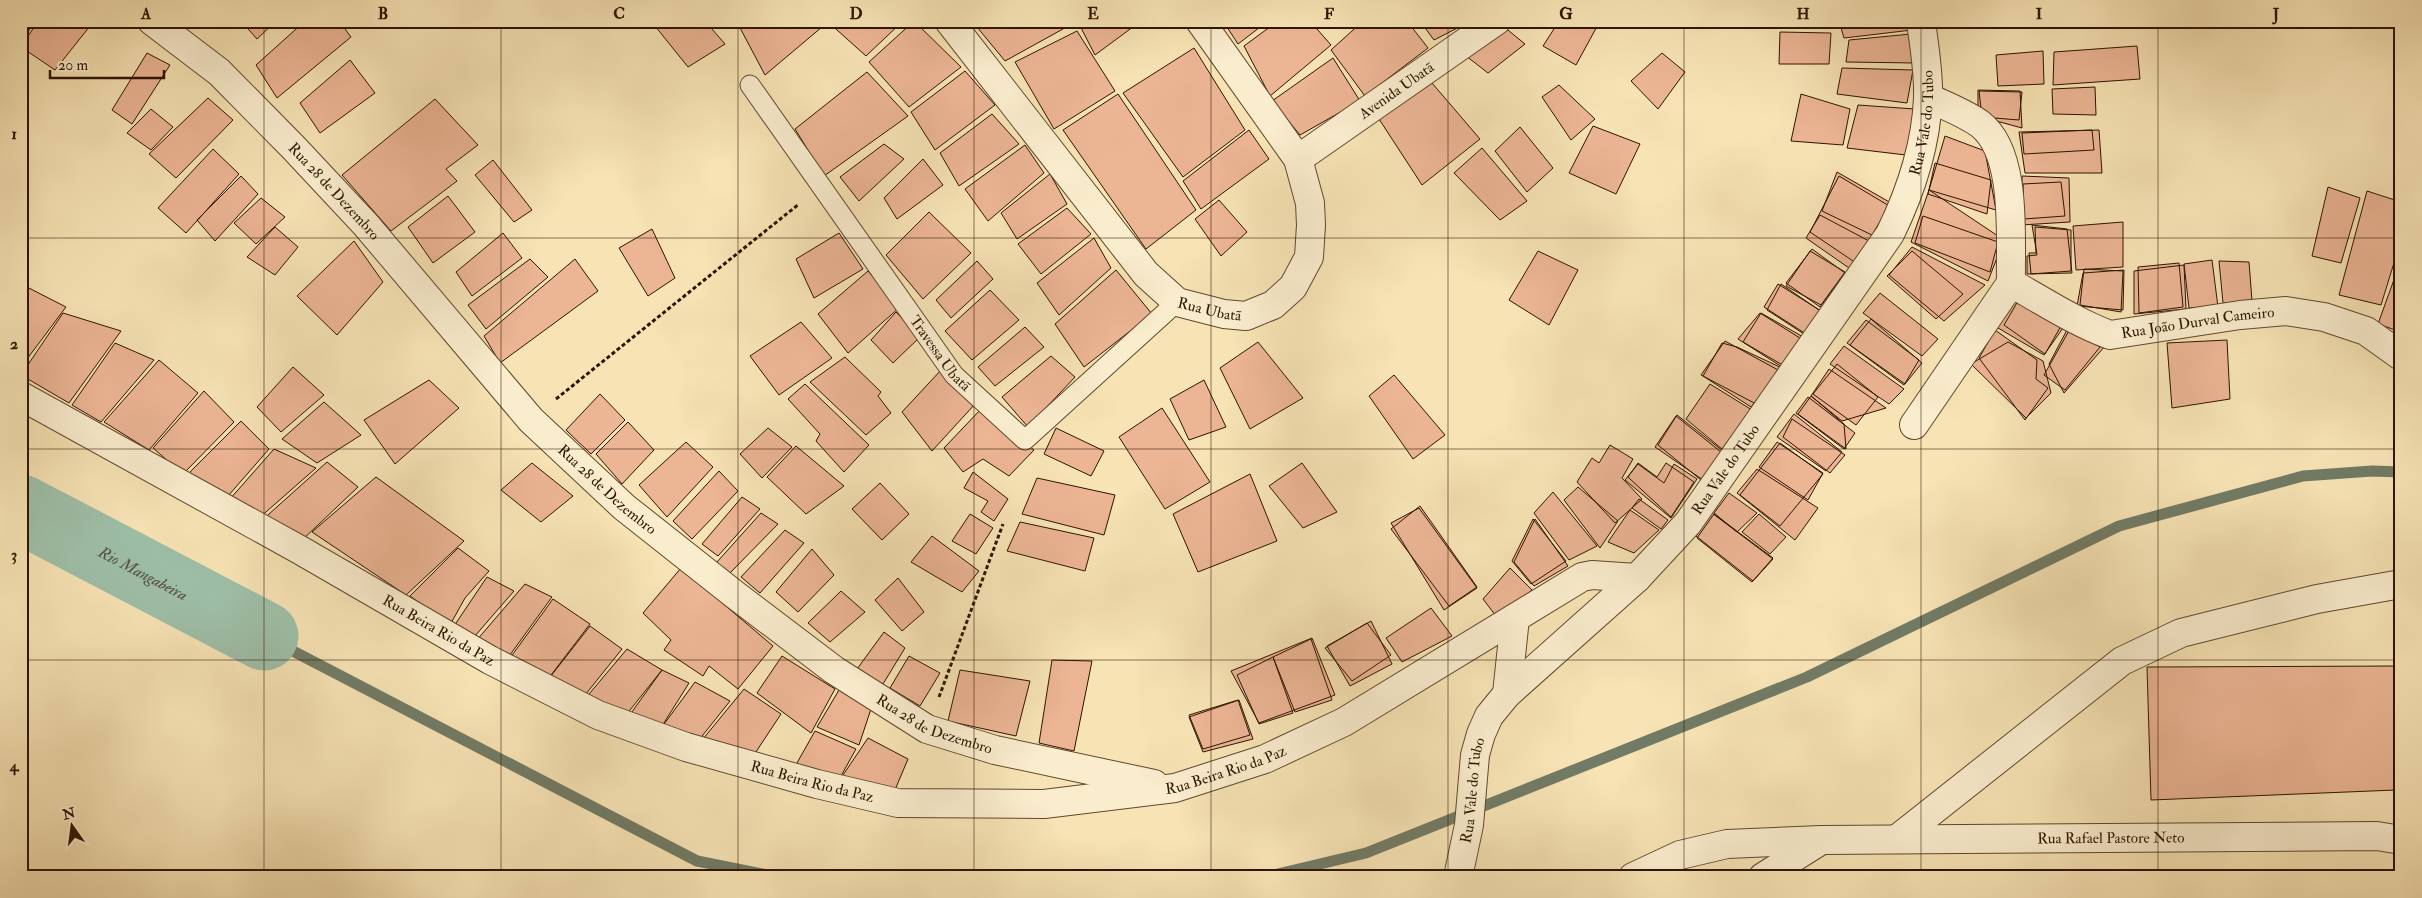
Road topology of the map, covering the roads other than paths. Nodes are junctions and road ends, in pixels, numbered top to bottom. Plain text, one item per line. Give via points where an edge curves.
1 (152, 21) edge
2 (949, 21) edge
3 (1200, 21) edge
4 (1496, 21) edge
5 (1921, 21) edge
6 (750, 85) dead end
7 (1928, 97) junction
8 (1298, 159) junction
9 (2011, 283) junction
10 (1177, 302) junction
11 (2401, 356) edge
12 (21, 396) edge
13 (1914, 425) dead end
14 (1637, 578) junction
15 (2401, 584) edge
16 (1515, 618) junction
17 (1507, 694) junction
18 (1175, 788) junction
19 (1897, 839) junction
20 (1821, 840) junction
21 (2401, 840) edge
22 (1458, 877) edge
23 (1633, 877) edge
24 (1763, 877) edge

1 - 18 street, Rua 28 de Dezembro via 219,72 294,148 366,225 530,420 624,507 834,670 927,728 995,750
2 - 10 street, Rua Ubatã via 1146,274
3 - 8 street, Rua Ubatã
4 - 8 street, Avenida Ubatã
5 - 7 street, Rua Vale do Tubo
6 - 10 lane, Travessa Ubatã via 954,375 1025,440
7 - 9 street via 1981,125 1998,148 2006,171 2010,199
7 - 14 street, Rua Vale do Tubo via 1923,146 1890,234 1688,523
8 - 10 street, Rua Ubatã via 1310,204 1311,225 1309,257 1293,287 1273,305 1246,316
9 - 11 street, Rua João Durval Cameiro via 2091,328 2110,335 2286,311 2324,316 2366,331
9 - 13 street
12 - 18 street, Rua Beira Rio da Paz via 300,550 490,660 621,725 686,747 898,803 1044,804
14 - 16 street, Rua Beira Rio da Paz via 1582,577
14 - 17 street, Rua Vale do Tubo
15 - 19 street via 2317,599 2181,633 2122,661
16 - 17 street
16 - 18 street, Rua Beira Rio da Paz via 1344,722 1265,759
17 - 22 street, Rua Vale do Tubo via 1490,716 1475,756 1469,825
19 - 20 street, Rua Rafael Pastore Neto
19 - 21 street, Rua Rafael Pastore Neto via 2377,836
20 - 23 street, Rua Rafael Pastore Neto via 1727,844 1680,855
20 - 24 street

